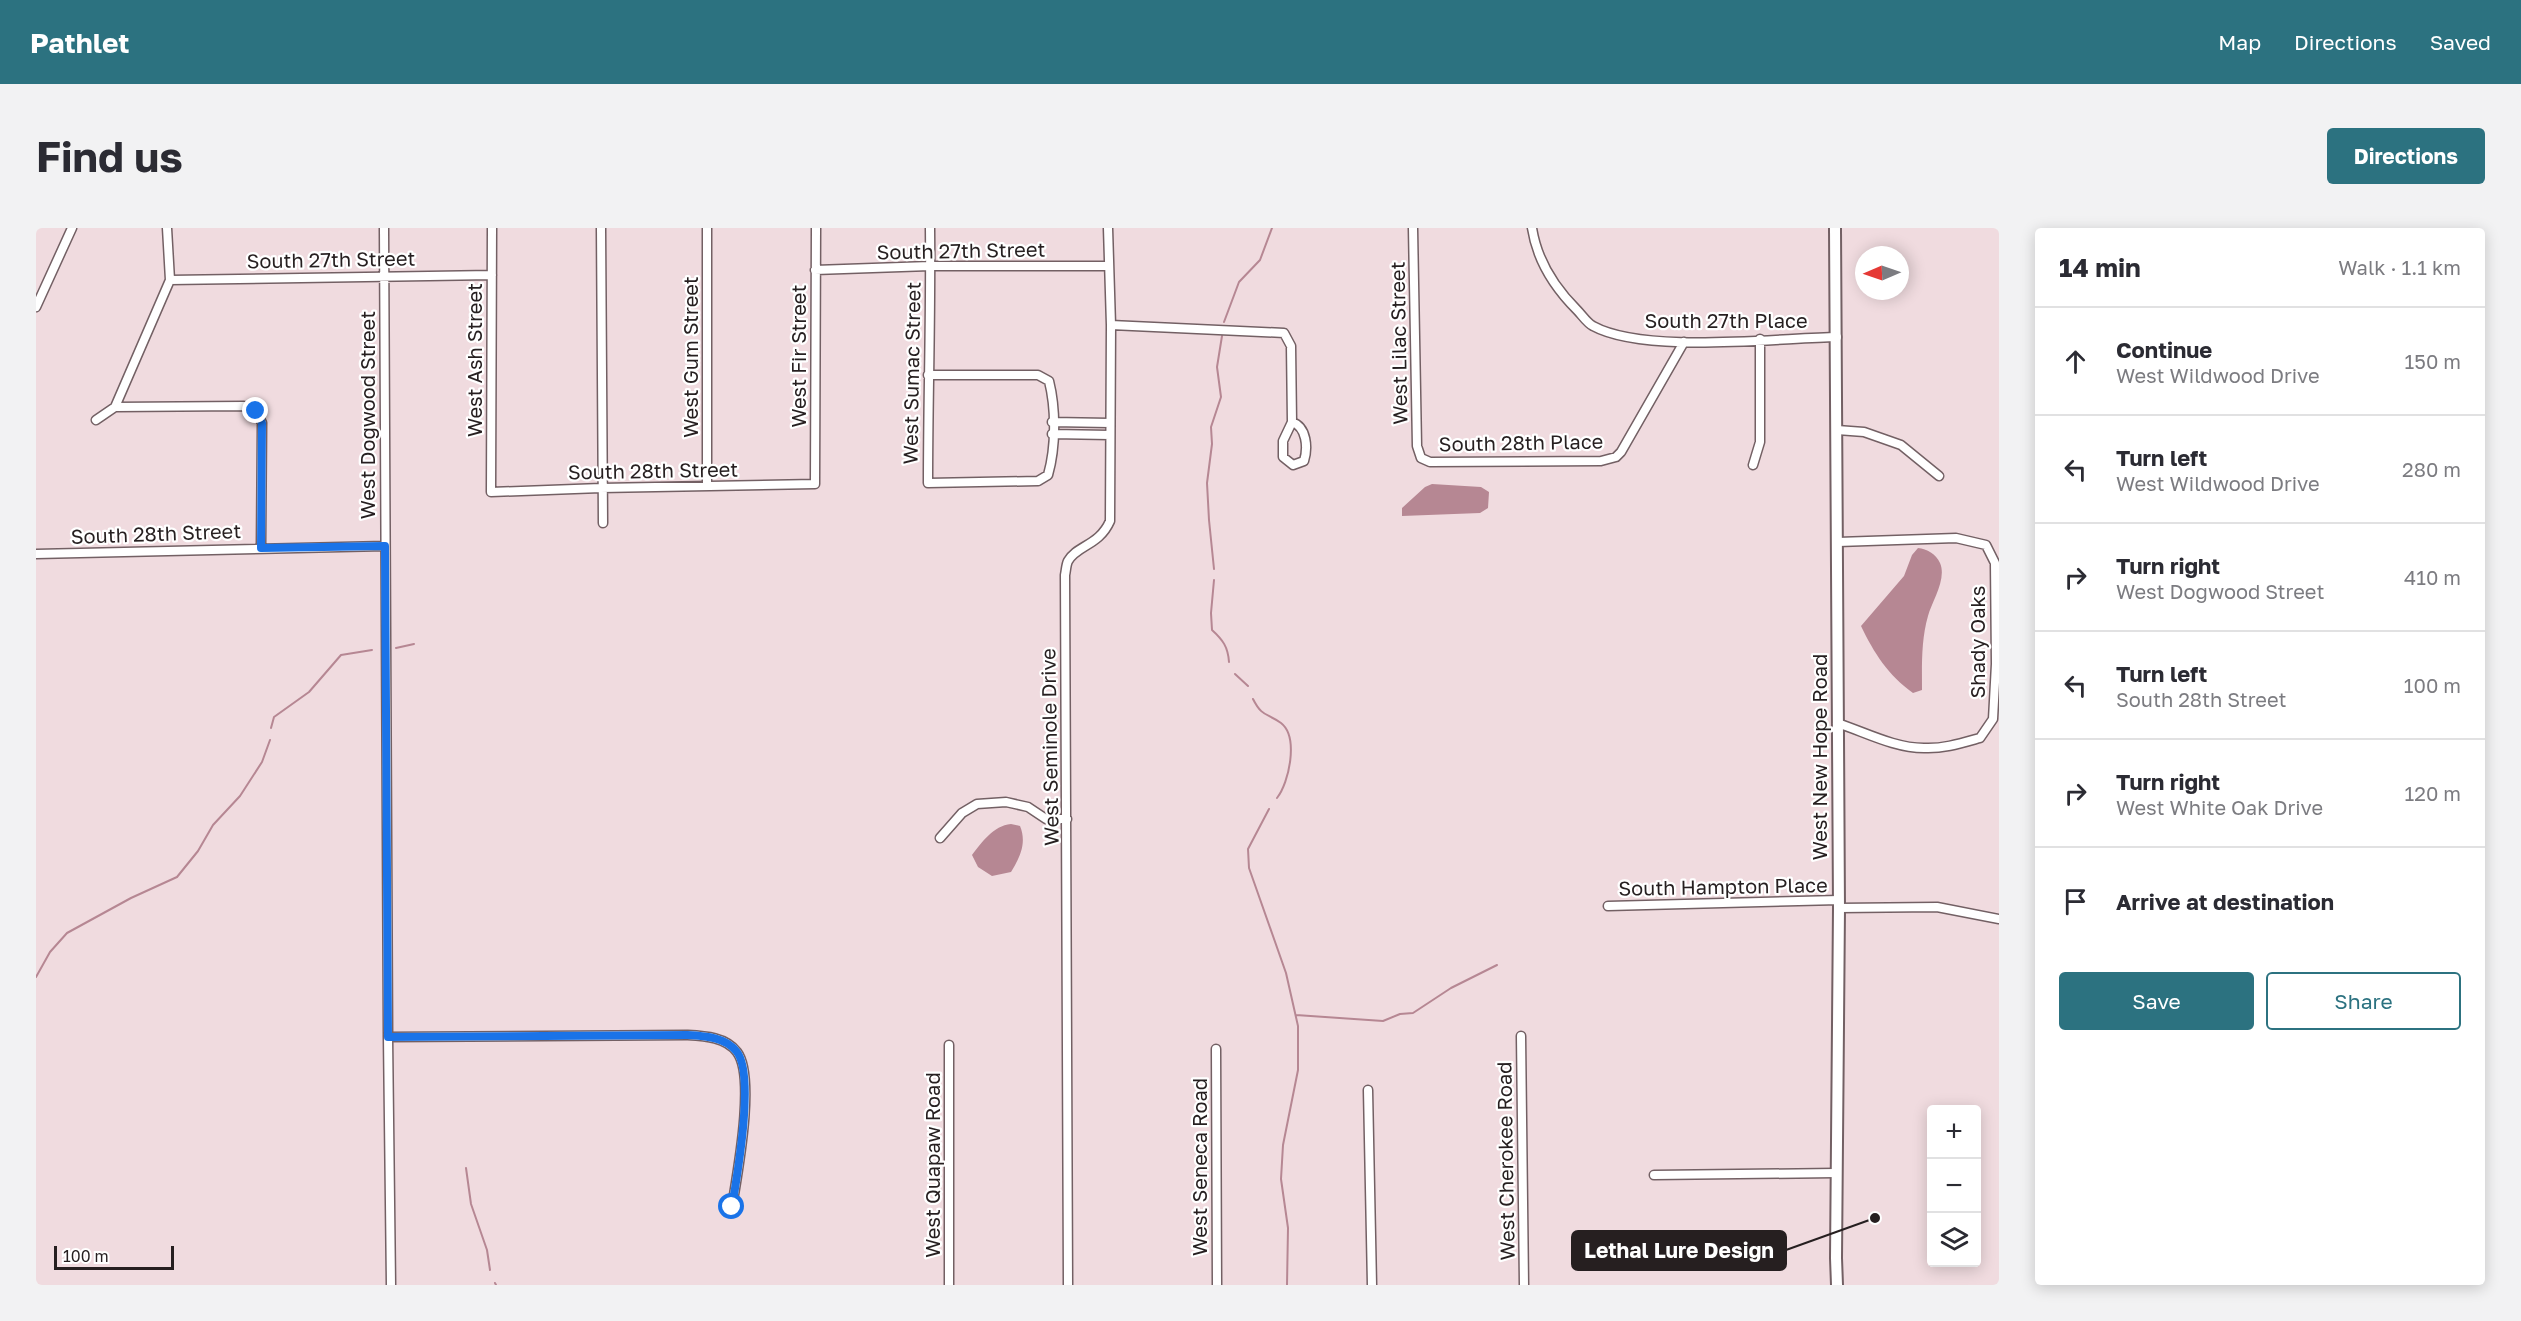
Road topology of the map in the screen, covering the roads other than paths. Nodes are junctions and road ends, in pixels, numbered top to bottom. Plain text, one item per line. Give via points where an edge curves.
1 (72, 228) edge
2 (167, 228) edge
3 (384, 228) edge
4 (492, 228) edge
5 (601, 228) edge
6 (707, 228) edge
7 (816, 228) edge
8 (930, 228) edge
9 (1108, 228) edge
10 (1413, 228) edge
11 (1532, 228) edge
12 (1835, 228) edge
13 (930, 266) junction
14 (1108, 266) junction
15 (815, 270) junction
16 (492, 274) junction
17 (384, 276) junction
18 (170, 280) junction
19 (36, 307) edge
20 (1111, 324) junction
21 (1837, 337) junction
22 (1760, 339) junction
23 (1684, 342) junction
24 (928, 375) junction
25 (115, 407) junction
26 (96, 420) dead end
27 (1052, 422) junction
28 (1292, 422) junction
29 (1110, 423) junction
30 (1837, 430) junction
31 (1052, 434) junction
32 (1110, 435) junction
33 (1421, 458) joint
34 (1753, 465) dead end
35 (1939, 476) dead end
36 (815, 484) joint
37 (707, 486) junction
38 (601, 488) junction
39 (491, 492) joint
40 (603, 523) dead end
41 (1838, 542) junction
42 (385, 546) junction
43 (261, 548) junction
44 (36, 554) edge
45 (1837, 723) junction
46 (1067, 819) junction
47 (940, 838) dead end
48 (1839, 904) junction
49 (1608, 906) dead end
50 (1999, 919) edge
51 (1521, 1036) dead end
52 (388, 1037) junction
53 (949, 1044) dead end
54 (1216, 1050) dead end
55 (1368, 1090) dead end
56 (1836, 1173) junction
57 (1654, 1175) dead end
58 (732, 1207) dead end
59 (391, 1285) edge
60 (949, 1285) edge
61 (1068, 1285) edge
62 (1217, 1285) edge
63 (1372, 1285) edge
64 (1524, 1285) edge
65 (1837, 1285) edge

1 - 19 street
2 - 18 street
3 - 17 street, West Dogwood Street
4 - 16 street, West Ash Street
5 - 38 street
6 - 37 street, West Gum Street
7 - 15 street, West Fir Street
8 - 13 street, West Sumac Street
9 - 14 street, West Seminole Drive
10 - 33 street, West Lilac Street via 1417,446
11 - 23 street, South 27th Place via 1535,248 1546,272 1591,325 1622,337
12 - 21 main road, West New Hope Road
13 - 14 street, South 27th Street
13 - 15 street, South 27th Street
13 - 24 street, West Sumac Street
14 - 20 street, West Seminole Drive
15 - 36 street, West Fir Street
16 - 17 street, South 27th Street
16 - 39 street, West Ash Street
17 - 18 street, South 27th Street
17 - 42 street, West Dogwood Street
18 - 25 street
20 - 28 street via 1284,333 1291,346
20 - 29 street, West Seminole Drive
21 - 22 street, South 27th Place
21 - 30 main road, West New Hope Road
22 - 23 street, South 27th Place
22 - 34 street via 1760,442
23 - 33 street, South 28th Place via 1616,457 1601,462 1447,463
24 - 27 street via 1038,375 1048,381 1052,394
24 - 31 street, West Sumac Street via 928,483 1038,481 1048,475
25 - 26 street
25 - 43 street via 244,406 256,411 262,423
27 - 29 street
27 - 31 street
28 - 28 street via 1281,446 1283,457 1293,465 1304,461 1306,446 1300,427
29 - 32 street, West Seminole Drive
30 - 35 street via 1864,432 1901,445
30 - 41 main road, West New Hope Road
31 - 32 street
32 - 46 street, West Seminole Drive via 1110,521 1105,534 1068,561 1065,576
36 - 37 street, South 28th Street
37 - 38 street, South 28th Street
38 - 39 street, South 28th Street
38 - 40 street
41 - 45 main road, West New Hope Road
41 - 45 street, Shady Oaks via 1956,538 1986,545 1995,562 1996,664 1993,719 1980,738 1924,748 1899,745
42 - 43 street, South 28th Street
42 - 52 street, West Dogwood Street
43 - 44 street, South 28th Street
45 - 48 main road, West New Hope Road
46 - 47 street via 1046,819 1028,807 1006,802 977,804 962,813
46 - 61 street, West Seminole Drive
48 - 49 street, South Hampton Place
48 - 50 street, South Hampton Place via 1937,907
48 - 56 main road, West New Hope Road
51 - 64 street, West Cherokee Road
52 - 58 street via 687,1035 722,1040 737,1051 744,1081 742,1146
52 - 59 street, West Dogwood Street
53 - 60 street, West Quapaw Road
54 - 62 street, West Seneca Road
55 - 63 street
56 - 57 street
56 - 65 main road, West New Hope Road

